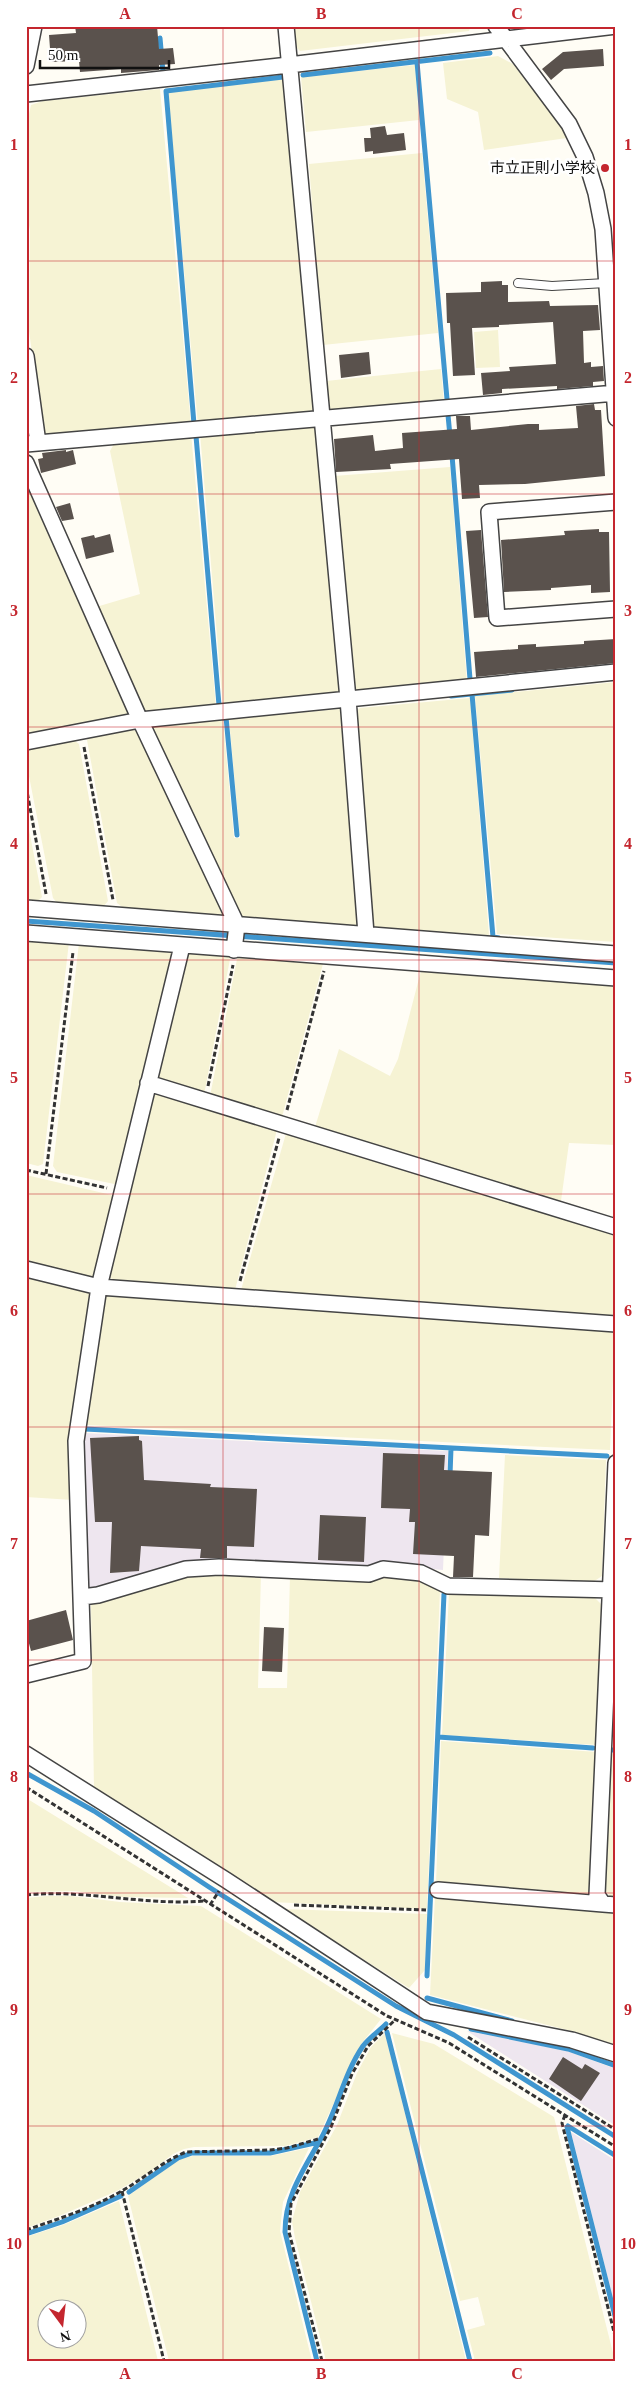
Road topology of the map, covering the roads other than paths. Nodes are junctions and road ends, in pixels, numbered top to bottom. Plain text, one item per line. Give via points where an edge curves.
1 (34, 26) edge
2 (286, 26) edge
3 (616, 26) edge
4 (500, 32) edge
5 (26, 66) edge
6 (289, 66) junction
7 (26, 94) edge
8 (606, 283) junction
9 (518, 284) dead end
10 (26, 356) edge
11 (615, 393) edge
12 (616, 418) edge
13 (321, 419) junction
14 (32, 444) edge
15 (26, 463) edge
16 (616, 502) edge
17 (616, 609) edge
18 (616, 672) edge
19 (348, 699) junction
20 (140, 720) junction
21 (26, 742) edge
22 (26, 908) edge
23 (237, 927) junction
24 (26, 933) edge
25 (366, 934) junction
26 (182, 946) junction
27 (235, 948) junction
28 (616, 954) edge
29 (616, 978) edge
30 (148, 1083) junction
31 (616, 1227) edge
32 (26, 1269) edge
33 (99, 1287) junction
34 (616, 1324) edge
35 (616, 1463) edge
36 (613, 1590) edge
37 (82, 1597) junction
38 (26, 1675) edge
39 (26, 1754) edge
40 (438, 1890) dead end
41 (610, 1905) edge
42 (616, 2054) edge

1 - 5 street
2 - 6 street
3 - 4 street
4 - 6 street
4 - 8 street via 569,124 585,157 601,212
6 - 7 street
6 - 13 street
8 - 9 lane
8 - 11 street
10 - 14 street
11 - 12 street
11 - 13 street
13 - 14 street
13 - 19 street
15 - 20 street
16 - 17 street via 489,512 497,618
18 - 19 street
19 - 20 street
19 - 25 street
20 - 21 street
20 - 23 street
22 - 23 street
23 - 25 street
23 - 27 street
24 - 26 street
25 - 28 street
26 - 27 street
26 - 30 street
27 - 29 street
30 - 31 street
30 - 33 street
32 - 33 street
33 - 34 street
33 - 37 street via 76,1441
35 - 36 street
36 - 37 street via 448,1586 421,1573 383,1569 369,1574 219,1567 186,1569
36 - 41 street via 597,1895
37 - 38 street via 83,1661
39 - 42 street via 427,2012 572,2040
40 - 41 street

